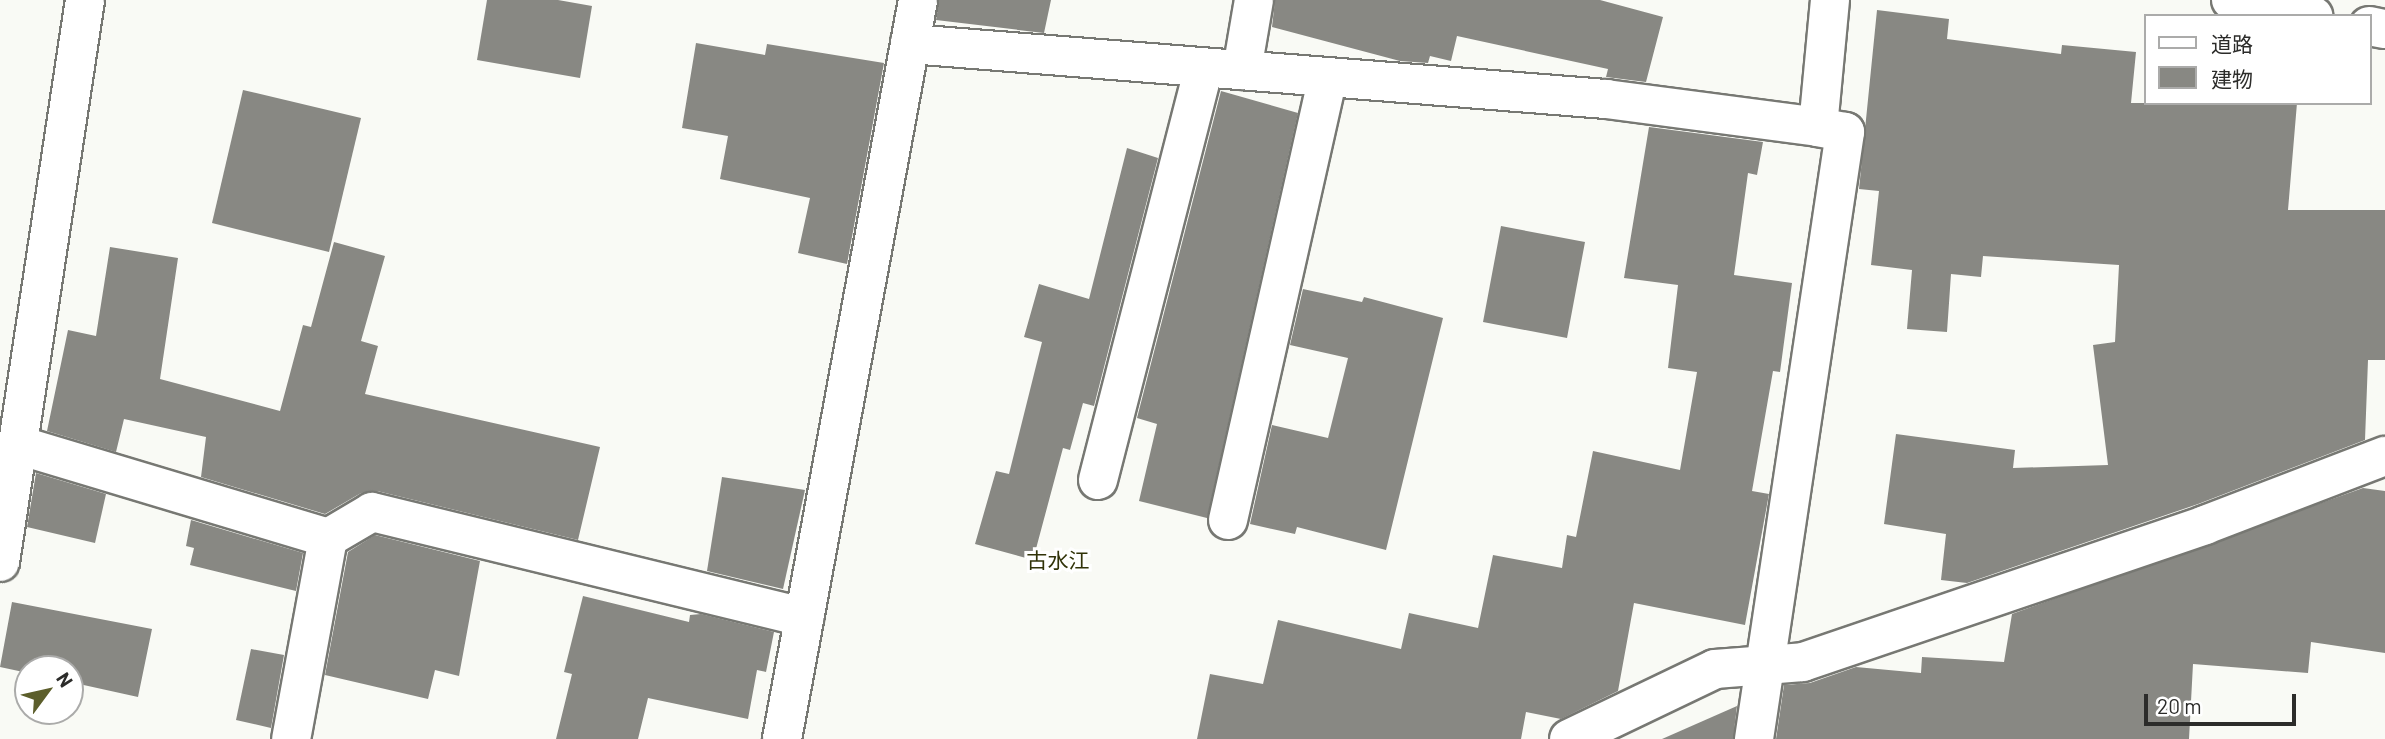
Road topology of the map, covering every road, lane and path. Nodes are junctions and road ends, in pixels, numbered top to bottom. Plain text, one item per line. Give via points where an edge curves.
1 (85, 0) edge
2 (918, 0) edge
3 (1254, 0) edge
4 (1830, 0) edge
5 (2231, 0) edge
6 (2303, 14) edge
7 (910, 44) junction
8 (1223, 69) junction
9 (1328, 77) junction
10 (1818, 127) junction
11 (18, 444) junction
12 (2385, 456) edge
13 (1098, 480) dead end
14 (1228, 520) dead end
15 (328, 538) junction
16 (0, 562) edge
17 (804, 617) junction
18 (1765, 662) junction
19 (291, 739) edge
20 (782, 739) edge
21 (1569, 739) edge
22 (1754, 739) edge

1 - 11 street
2 - 7 street
3 - 8 street
4 - 10 street
5 - 6 street
7 - 8 street
7 - 17 street
8 - 9 street
8 - 13 street
9 - 10 street via 1606,99
9 - 14 street
10 - 18 street via 1845,132
11 - 15 street
11 - 16 street
12 - 18 street via 2205,525 1803,662
15 - 17 street via 372,512
15 - 19 street
17 - 20 street
18 - 21 street via 1715,668
18 - 22 street

